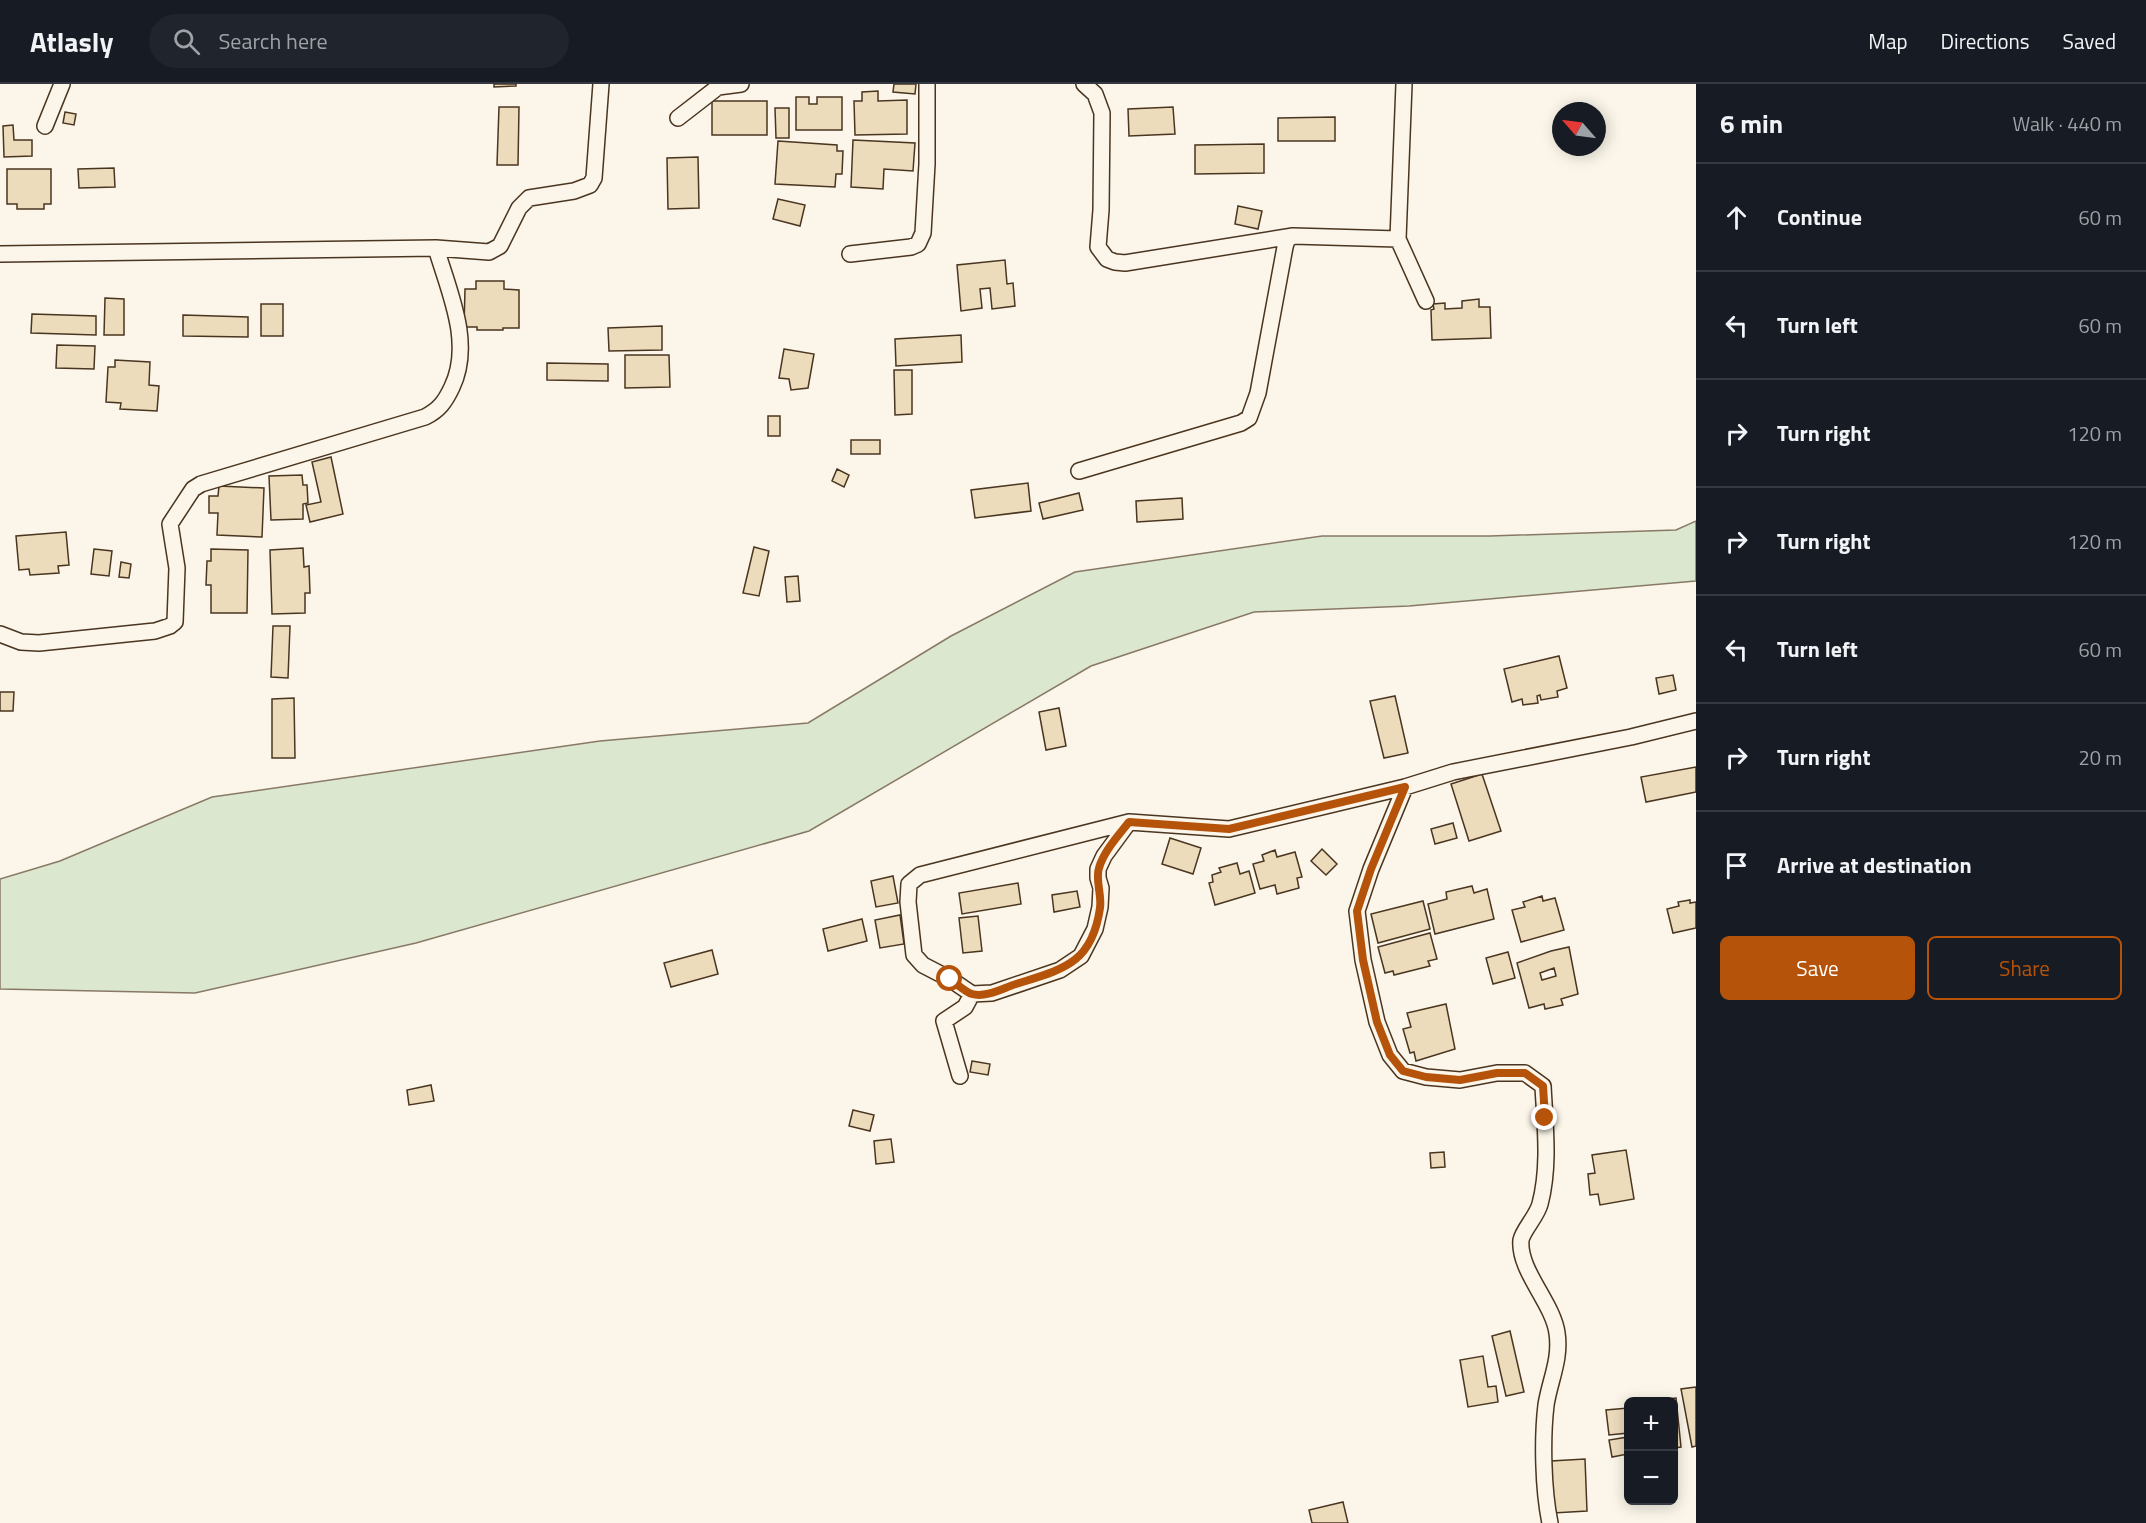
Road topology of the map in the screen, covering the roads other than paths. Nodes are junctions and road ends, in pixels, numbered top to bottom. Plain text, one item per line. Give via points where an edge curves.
1 (62, 84) edge
2 (601, 84) edge
3 (741, 84) edge
4 (927, 84) edge
5 (1084, 84) edge
6 (1404, 84) edge
7 (678, 118) dead end
8 (45, 126) dead end
9 (1293, 236) junction
10 (1398, 239) junction
11 (436, 249) junction
12 (0, 254) edge
13 (850, 254) dead end
14 (1426, 301) dead end
15 (1079, 471) dead end
16 (0, 634) edge
17 (1696, 721) edge
18 (1405, 787) junction
19 (1129, 822) junction
20 (972, 994) junction
21 (960, 1076) dead end
22 (1550, 1523) edge

1 - 8 street
2 - 11 street via 594,178 590,185 529,198 519,208 500,246 489,252
3 - 7 street via 718,87
4 - 13 street via 923,233 918,244 911,247
5 - 9 street via 1095,94 1102,113 1098,247 1107,259 1125,263
6 - 10 street
9 - 10 street
9 - 15 street via 1285,247 1250,418
10 - 14 street
11 - 12 street
11 - 16 street via 459,325 461,353 456,379 435,412 193,489 170,524 177,568 175,622 170,626 155,631 39,643 21,642
17 - 18 street via 1453,772
18 - 19 street via 1229,829
18 - 22 street via 1357,911 1374,1012 1390,1055 1403,1071 1426,1077 1460,1080 1525,1073 1543,1086 1543,1187 1539,1207 1521,1244 1557,1332 1545,1431
19 - 20 street via 1098,869 1100,908 1095,929 1081,956 1060,970 993,993
19 - 20 street via 950,866 920,875 909,884 914,955
20 - 21 street via 965,1007 944,1021

